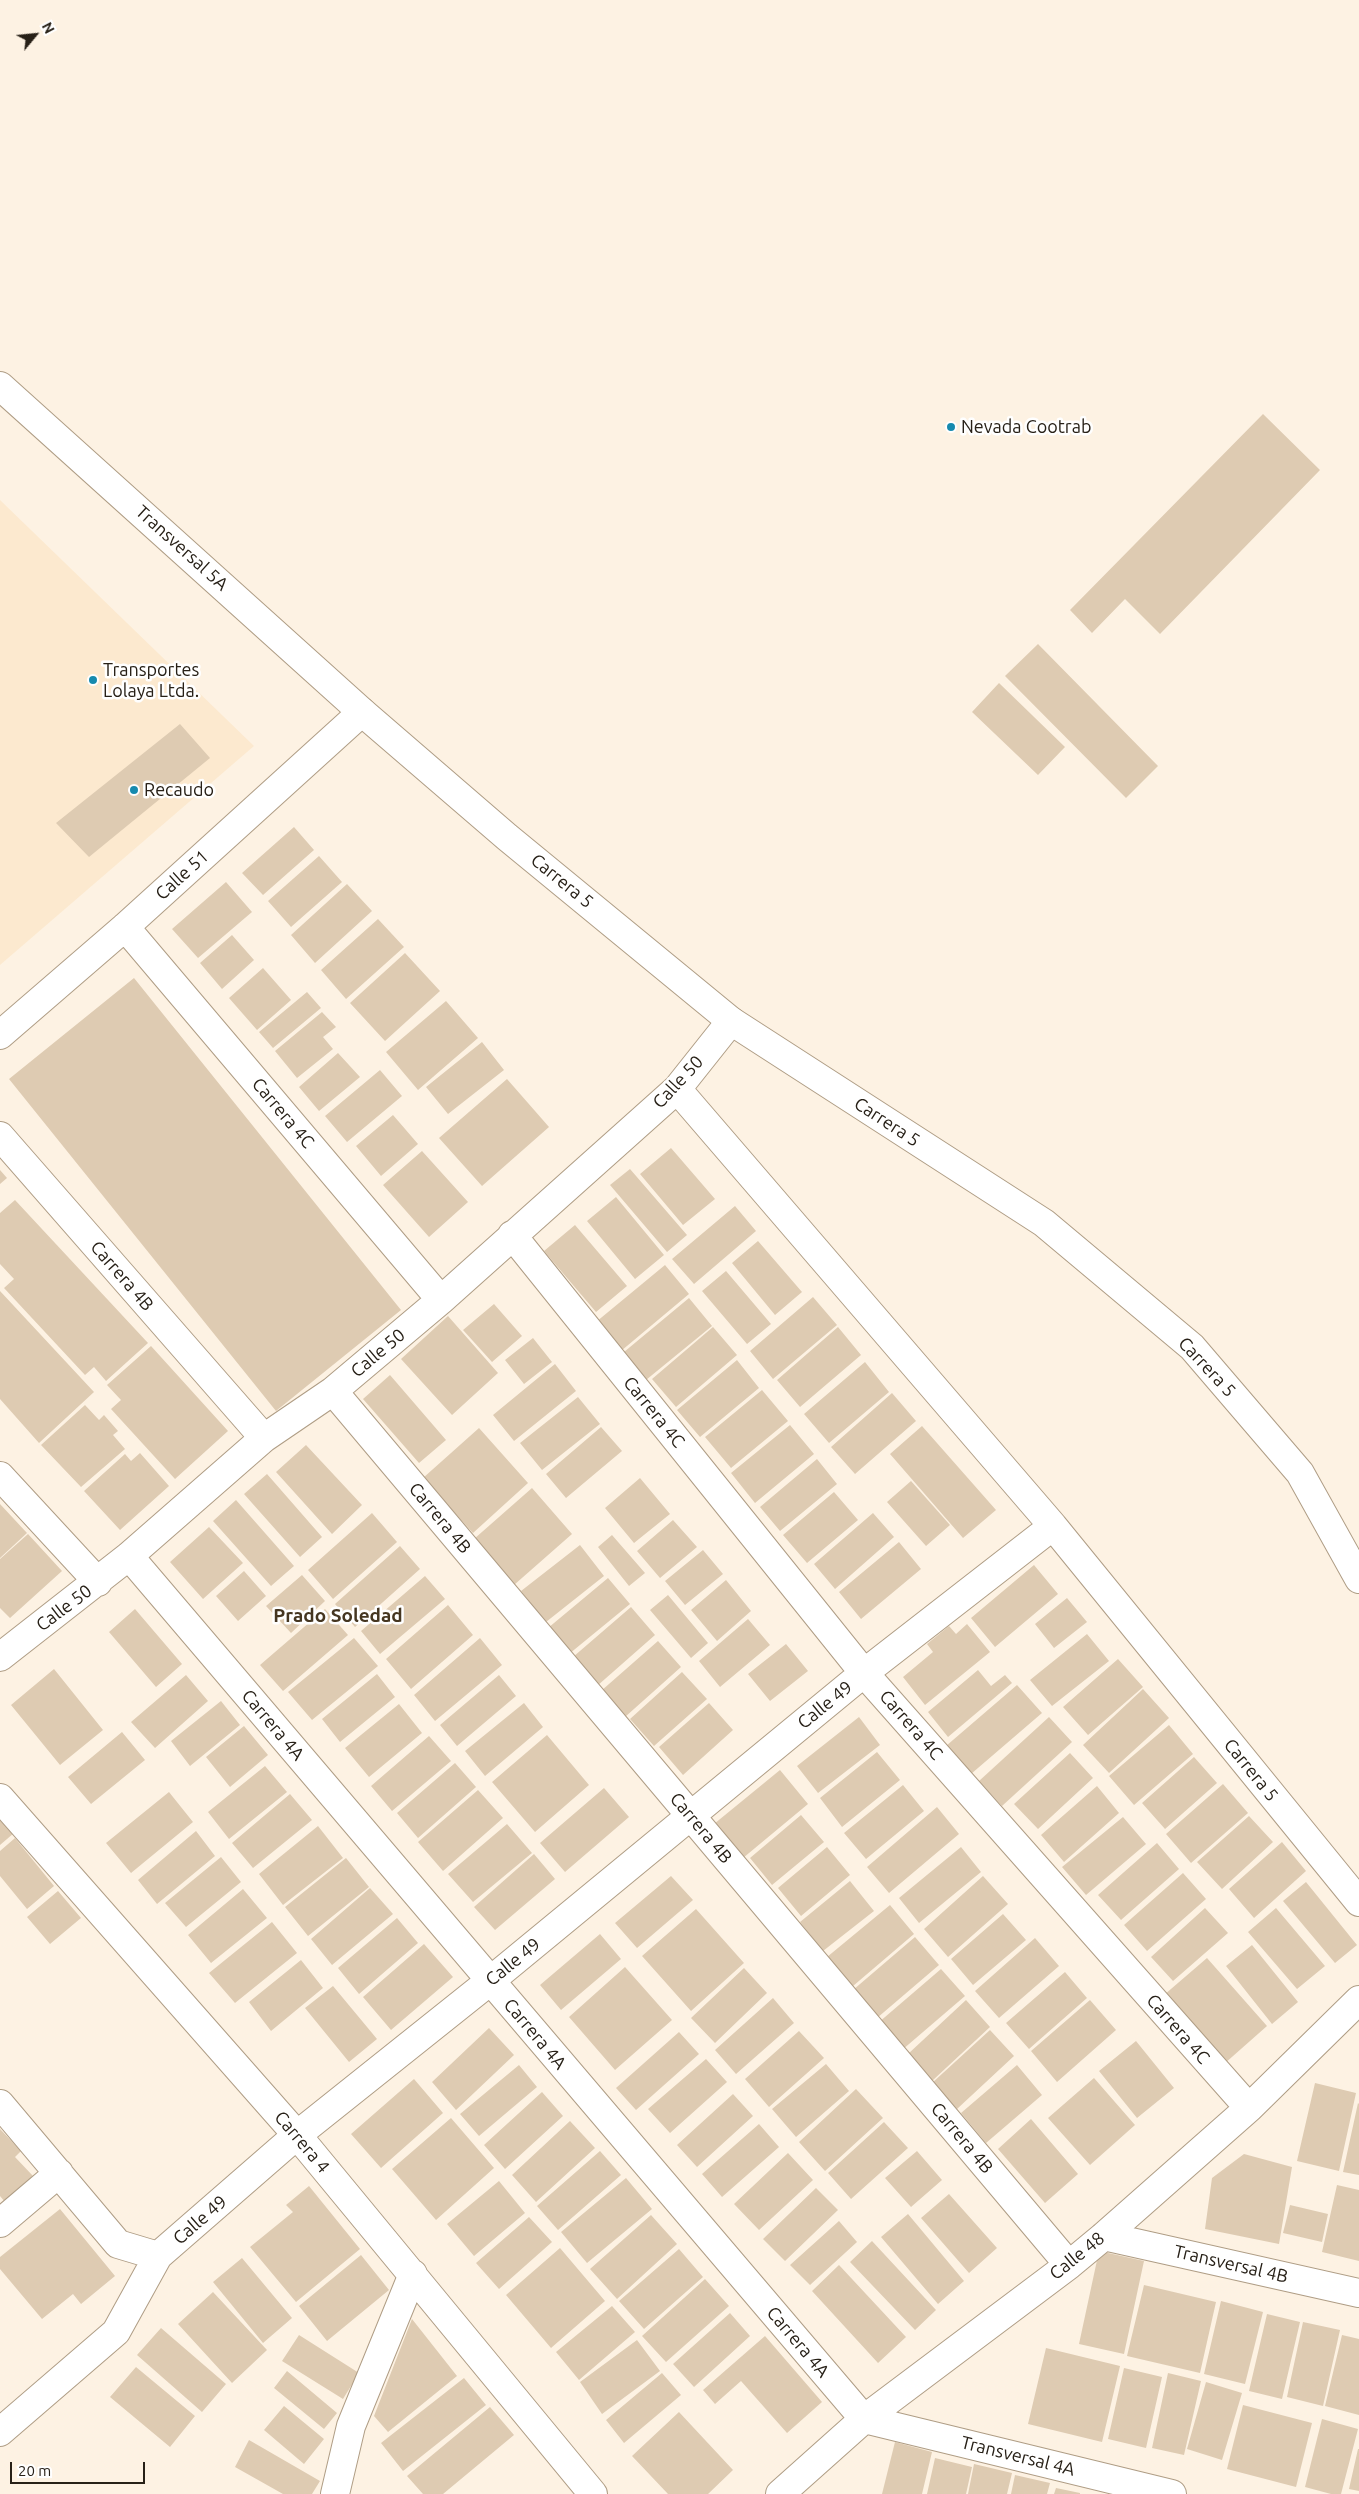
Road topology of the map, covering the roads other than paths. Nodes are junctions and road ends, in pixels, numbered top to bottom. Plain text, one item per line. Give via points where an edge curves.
1 (0, 386) edge
2 (362, 712) junction
3 (125, 927) junction
4 (731, 1021) junction
5 (0, 1035) edge
6 (677, 1089) junction
7 (0, 1136) edge
8 (512, 1235) junction
9 (441, 1300) junction
10 (334, 1391) junction
11 (264, 1438) junction
12 (0, 1476) edge
13 (1053, 1526) junction
14 (129, 1556) junction
15 (1359, 1579) edge
16 (98, 1582) junction
17 (0, 1657) edge
18 (864, 1672) junction
19 (0, 1798) edge
20 (690, 1816) junction
21 (1359, 1902) edge
22 (490, 1981) junction
23 (1359, 2000) edge
24 (0, 2104) edge
25 (1249, 2108) junction
26 (297, 2135) junction
27 (59, 2173) junction
28 (0, 2223) edge
29 (1104, 2236) junction
30 (158, 2256) junction
31 (1069, 2265) junction
32 (413, 2274) junction
33 (1359, 2293) edge
34 (864, 2419) junction
35 (1, 2429) edge
36 (343, 2490) edge
37 (593, 2494) edge
38 (780, 2494) edge
39 (1172, 2494) edge

1 - 2 street, Transversal 5A
2 - 3 street, Calle 51
2 - 4 street, Carrera 5 via 507,837
3 - 5 street, Calle 51
3 - 9 street, Carrera 4C
4 - 6 street, Calle 50
4 - 15 street, Carrera 5 via 1044,1223 1192,1347 1300,1473
6 - 8 street, Calle 50
6 - 13 street, Carrera 5
7 - 11 street, Carrera 4B
8 - 9 street, Calle 50
8 - 18 street, Carrera 4C
9 - 10 street, Calle 50
10 - 11 street, Calle 50
10 - 20 street, Carrera 4B
11 - 14 street, Calle 50
12 - 16 street
13 - 18 street, Calle 49
13 - 21 street, Carrera 5
14 - 16 street, Calle 50
14 - 22 street, Carrera 4A
16 - 17 street, Calle 50
18 - 20 street, Calle 49
18 - 25 street, Carrera 4C
19 - 26 street, Carrera 4
20 - 22 street, Calle 49
20 - 31 street, Carrera 4B
22 - 26 street, Calle 49
22 - 34 street, Carrera 4A
23 - 25 street, Calle 48
24 - 27 street
25 - 29 street, Calle 48
26 - 30 street, Calle 49
26 - 32 street, Carrera 4
27 - 28 street
27 - 30 street via 118,2244
29 - 31 street, Calle 48
29 - 33 street, Transversal 4B
30 - 35 street, Calle 49 via 116,2332
31 - 34 street, Calle 48
32 - 36 street via 350,2426
32 - 37 street, Carrera 4
34 - 38 street, Calle 48
34 - 39 street, Transversal 4A

